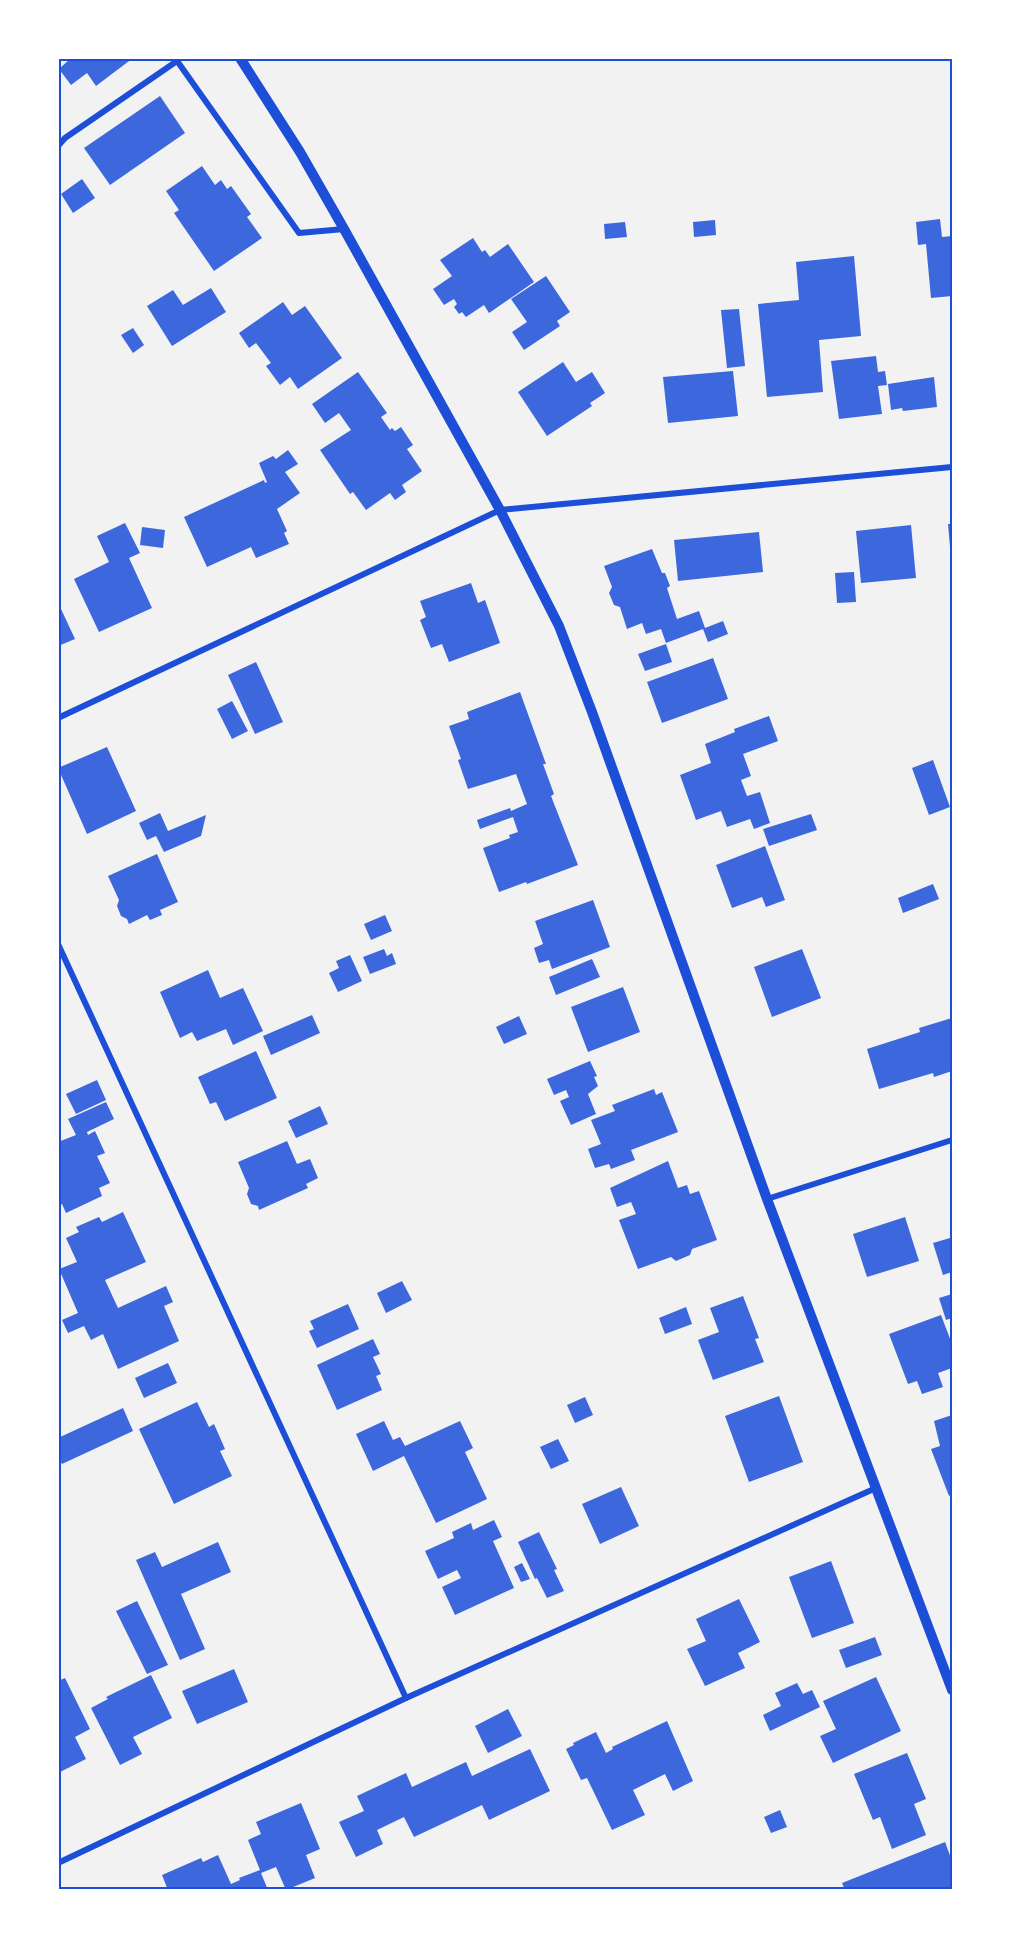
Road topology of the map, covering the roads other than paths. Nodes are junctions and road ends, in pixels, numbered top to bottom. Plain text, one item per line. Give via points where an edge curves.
1 (240, 58) edge
2 (176, 60) edge
3 (58, 146) edge
4 (344, 229) junction
5 (952, 467) edge
6 (500, 510) junction
7 (58, 718) edge
8 (58, 944) edge
9 (952, 1140) edge
10 (767, 1199) junction
11 (876, 1488) junction
12 (952, 1688) edge
13 (406, 1698) junction
14 (58, 1863) edge

1 - 4 street
2 - 3 street
2 - 4 street via 300,232
4 - 6 street
5 - 6 street
6 - 7 street
6 - 10 street via 563,637
8 - 13 street
9 - 10 street
10 - 11 street
11 - 12 street
11 - 13 street
13 - 14 street

